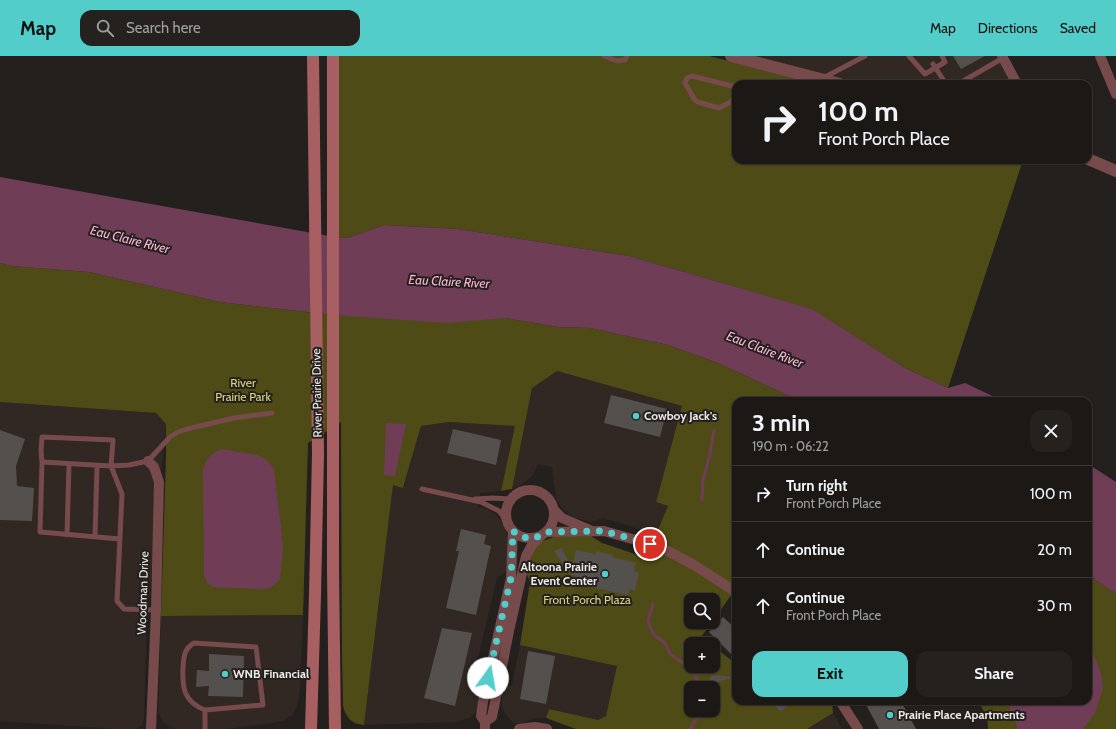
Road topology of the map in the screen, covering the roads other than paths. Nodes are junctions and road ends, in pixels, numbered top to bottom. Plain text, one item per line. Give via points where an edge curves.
1 (313, 56) edge
2 (333, 56) edge
3 (604, 56) edge
4 (627, 56) edge
5 (731, 56) edge
6 (865, 56) edge
7 (909, 56) edge
8 (942, 56) edge
9 (1100, 56) edge
10 (1002, 57) edge
11 (934, 66) junction
12 (813, 80) edge
13 (823, 80) edge
14 (943, 80) edge
15 (965, 80) edge
16 (1016, 80) edge
17 (732, 86) edge
18 (1116, 94) edge
19 (732, 102) edge
20 (1092, 162) edge
21 (1116, 171) edge
22 (272, 413) dead end
23 (148, 461) junction
24 (42, 462) junction
25 (69, 464) junction
26 (98, 466) junction
27 (111, 466) junction
28 (422, 489) dead end
29 (472, 499) junction
30 (512, 499) junction
31 (554, 510) junction
32 (511, 527) junction
33 (593, 531) junction
34 (67, 534) junction
35 (544, 534) junction
36 (95, 537) junction
37 (120, 538) junction
38 (732, 589) edge
39 (156, 610) junction
40 (843, 705) edge
41 (206, 710) junction
42 (485, 726) edge
43 (151, 729) edge
44 (205, 729) edge
45 (311, 729) edge
46 (335, 729) edge
47 (519, 729) edge
48 (547, 729) edge
49 (858, 729) edge

1 - 45 main road, River Prairie Drive via 318,454
2 - 46 main road, River Prairie Drive via 332,570
3 - 4 lane via 617,61 625,60
5 - 12 street
6 - 13 lane
7 - 11 lane via 925,74
8 - 11 lane via 945,62
9 - 18 street
10 - 15 lane
10 - 16 street
11 - 14 lane
17 - 19 lane via 692,76 687,78 685,83 698,102 718,108
20 - 21 street
22 - 23 lane via 219,421 178,432 162,444
23 - 27 lane
23 - 39 street, Woodman Drive via 154,467 159,482
24 - 25 lane
24 - 27 lane via 42,437 113,440
24 - 34 lane via 40,532
25 - 26 lane
25 - 34 lane
26 - 27 lane
26 - 36 lane
27 - 37 lane via 122,494
28 - 29 lane
29 - 30 lane
29 - 32 lane via 499,511
30 - 31 street via 524,491 538,491 549,499
30 - 32 street via 507,510
31 - 33 street via 566,520
31 - 35 street via 553,522
32 - 35 street via 520,536 527,538
32 - 42 street via 510,584 483,702 481,716
33 - 35 street
33 - 38 street via 604,531 656,546 694,565
34 - 36 lane
35 - 42 street via 532,545 526,556 492,717
36 - 37 lane
37 - 39 lane via 117,601 124,609
39 - 43 street, Woodman Drive
40 - 49 street
41 - 41 lane via 196,707 186,694 182,683 187,647 194,642 256,647 263,705
41 - 44 lane
47 - 48 street

